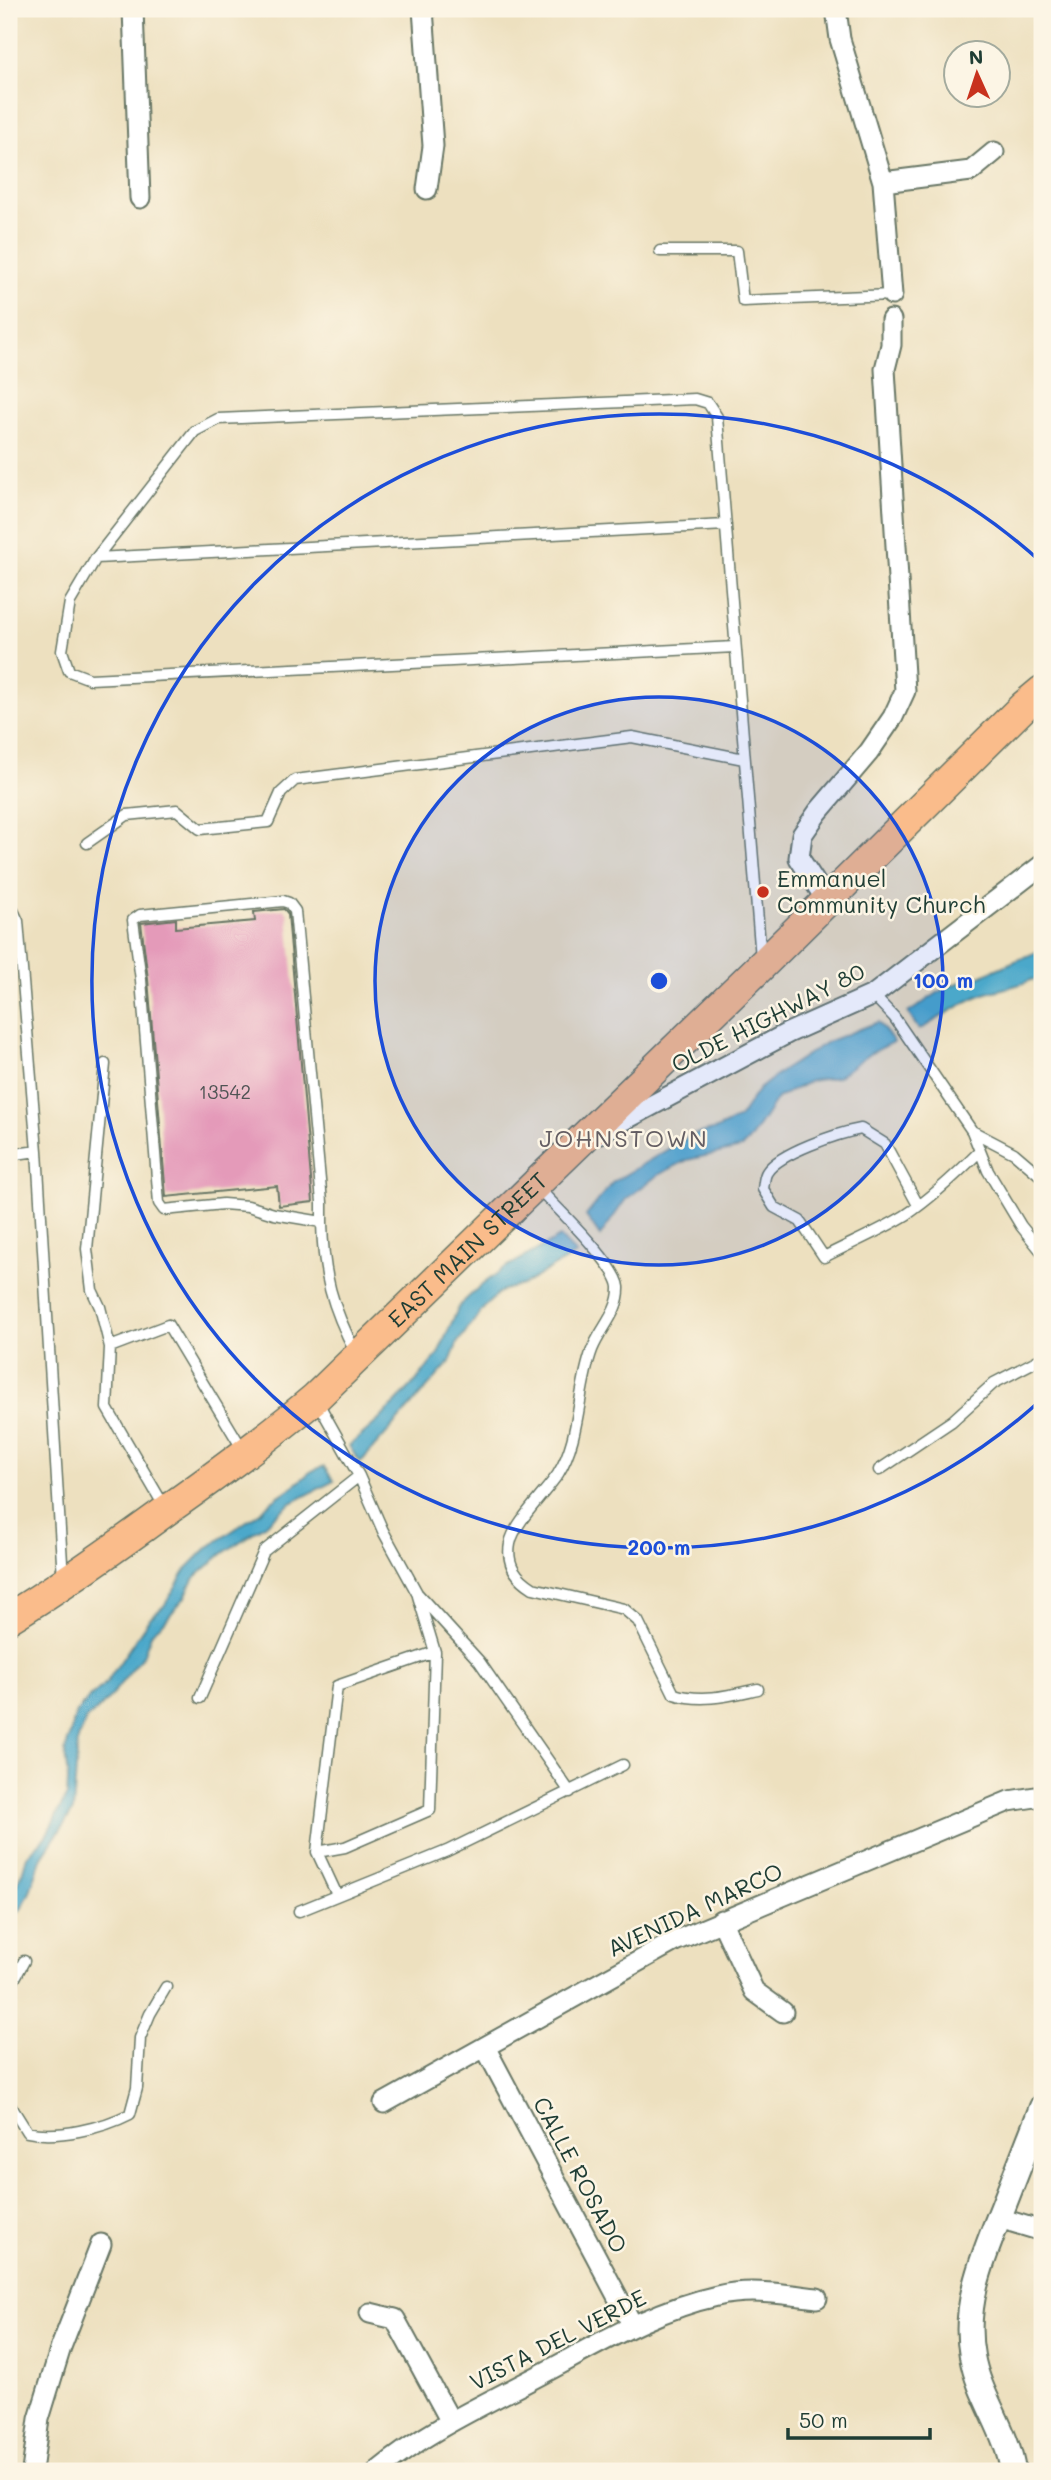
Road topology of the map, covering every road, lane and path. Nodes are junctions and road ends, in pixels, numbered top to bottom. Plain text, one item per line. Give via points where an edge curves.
1 (133, 9) edge
2 (423, 9) edge
3 (836, 9) edge
4 (995, 152) dead end
5 (883, 181) junction
6 (427, 189) dead end
7 (140, 198) dead end
8 (660, 251) dead end
9 (892, 295) joint
10 (891, 320) dead end
11 (726, 525) junction
12 (96, 558) junction
13 (735, 647) junction
14 (1042, 691) edge
15 (744, 759) junction
16 (87, 843) dead end
17 (1042, 865) edge
18 (827, 901) junction
19 (9, 906) edge
20 (761, 966) junction
21 (21, 968) junction
22 (9, 970) edge
23 (873, 995) junction
24 (105, 1064) dead end
25 (972, 1131) junction
26 (573, 1147) junction
27 (37, 1151) junction
28 (980, 1151) junction
29 (9, 1155) edge
30 (1042, 1177) edge
31 (535, 1185) junction
32 (918, 1205) junction
33 (322, 1222) junction
34 (1042, 1252) edge
35 (110, 1347) junction
36 (358, 1356) junction
37 (1042, 1358) edge
38 (315, 1398) junction
39 (246, 1454) junction
40 (879, 1470) dead end
41 (359, 1476) junction
42 (167, 1511) junction
43 (63, 1585) junction
44 (417, 1593) junction
45 (9, 1618) edge
46 (435, 1652) junction
47 (758, 1689) dead end
48 (200, 1698) dead end
49 (622, 1765) dead end
50 (570, 1792) junction
51 (1042, 1796) edge
52 (317, 1852) junction
53 (337, 1895) junction
54 (299, 1910) dead end
55 (721, 1920) junction
56 (24, 1961) dead end
57 (166, 1987) dead end
58 (9, 1989) edge
59 (783, 2011) dead end
60 (485, 2047) junction
61 (9, 2103) edge
62 (384, 2103) dead end
63 (1042, 2107) edge
64 (999, 2218) junction
65 (1042, 2231) edge
66 (101, 2244) dead end
67 (817, 2298) dead end
68 (370, 2313) dead end
69 (633, 2326) junction
70 (451, 2421) junction
71 (32, 2471) edge
72 (378, 2471) edge
73 (1013, 2471) edge

1 - 7 street
2 - 6 street via 433,146
3 - 5 street via 840,39
4 - 5 street via 971,171
5 - 9 street
8 - 9 lane via 737,251 743,301
10 - 18 street via 885,369 905,691 869,752 802,835 799,858
11 - 12 lane
11 - 12 lane via 716,417 708,403 695,399 218,419 195,431
11 - 13 lane
12 - 13 lane via 70,602 62,651 69,671 90,679
13 - 15 lane
14 - 18 main road, EAST MAIN STREET
15 - 16 lane via 632,737 295,780 281,793 268,822 200,829 177,810 127,815
15 - 20 lane
17 - 23 street, OLDE HIGHWAY 80
18 - 20 main road, EAST MAIN STREET
19 - 21 lane via 18,921
20 - 26 main road, EAST MAIN STREET
21 - 22 lane
21 - 27 lane
23 - 25 lane via 894,1017
23 - 26 street, OLDE HIGHWAY 80 via 788,1033
24 - 35 lane via 87,1249 92,1290
25 - 28 lane
25 - 30 lane via 1014,1153
26 - 31 main road, EAST MAIN STREET
27 - 29 lane
27 - 43 lane
28 - 32 lane
28 - 34 lane via 1021,1226
31 - 36 main road, EAST MAIN STREET
31 - 47 lane via 598,1252 619,1286 616,1307 592,1349 564,1461 509,1543 513,1570 533,1588 624,1609 638,1621 674,1694 719,1698
32 - 32 lane via 824,1257 800,1221 774,1207 763,1189 766,1173 783,1158 861,1129 885,1144
33 - 33 lane via 248,1206 164,1210 159,1203 134,920 139,915 283,901 293,906
33 - 36 lane via 328,1286
35 - 39 lane via 168,1325
35 - 42 lane via 107,1408
36 - 38 main road, EAST MAIN STREET
37 - 40 lane via 994,1383 952,1421
38 - 39 main road, EAST MAIN STREET
38 - 41 lane
39 - 42 main road, EAST MAIN STREET
41 - 44 lane
41 - 48 lane via 264,1551
42 - 43 main road, EAST MAIN STREET
43 - 45 main road, EAST MAIN STREET
44 - 46 lane
44 - 50 lane via 479,1661
46 - 52 lane via 337,1686
46 - 52 lane via 430,1810 345,1847
49 - 50 lane
50 - 53 lane via 447,1851
51 - 55 street, AVENIDA MARCO via 1009,1801
52 - 53 lane
53 - 54 lane
55 - 59 street via 754,1991
55 - 60 street, AVENIDA MARCO
56 - 58 lane
57 - 61 lane via 140,2038 137,2088 130,2114 110,2125 41,2135 27,2132
60 - 62 street, AVENIDA MARCO
60 - 69 street, CALLE ROSADO
63 - 64 street
64 - 65 street
64 - 73 street via 976,2279 969,2336 975,2373 1005,2438
66 - 71 street via 39,2419
67 - 69 street, VISTA DEL VERDE via 758,2291 717,2296
68 - 70 street via 395,2319
69 - 70 street, VISTA DEL VERDE
70 - 72 street, VISTA DEL VERDE

